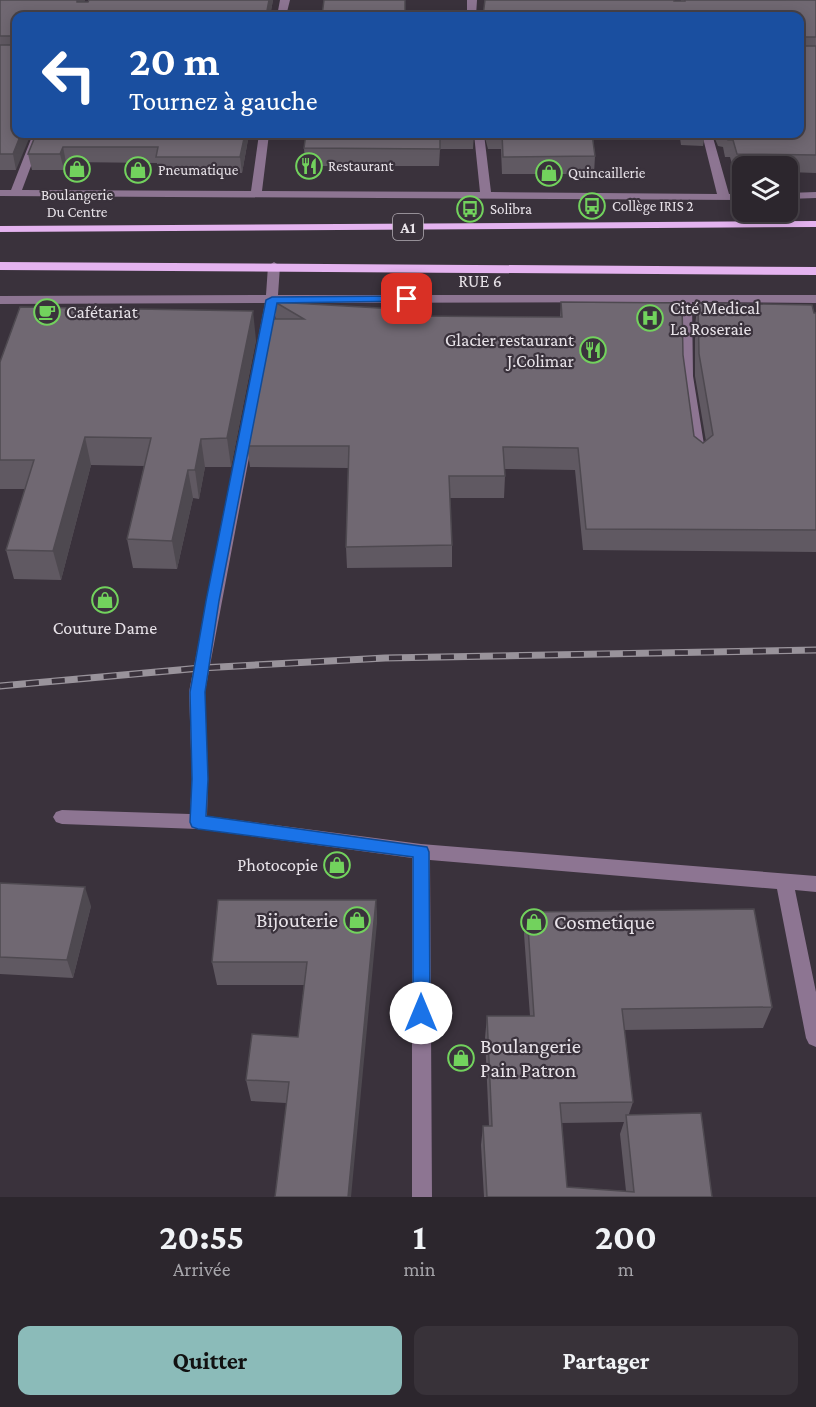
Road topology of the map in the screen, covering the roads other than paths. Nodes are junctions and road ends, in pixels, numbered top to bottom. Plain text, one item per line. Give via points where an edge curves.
1 (36, 138) edge
2 (263, 138) edge
3 (479, 138) edge
4 (708, 138) edge
5 (0, 193) edge
6 (15, 194) junction
7 (486, 194) junction
8 (256, 195) junction
9 (816, 195) edge
10 (798, 196) edge
11 (724, 197) junction
12 (732, 197) edge
13 (816, 224) edge
14 (0, 229) edge
15 (0, 266) edge
16 (274, 266) junction
17 (816, 271) edge
18 (686, 298) junction
19 (816, 299) edge
20 (0, 300) edge
21 (272, 300) junction
22 (699, 457) edge
23 (62, 817) dead end
24 (198, 822) junction
25 (421, 852) junction
26 (784, 880) junction
27 (816, 884) edge
28 (816, 1038) edge
29 (422, 1197) edge

1 - 6 street
2 - 8 street
3 - 7 street
4 - 11 street
5 - 6 street
6 - 8 street
7 - 8 street
7 - 11 street
9 - 10 street
11 - 12 street
13 - 14 main road, A1
15 - 16 main road
16 - 17 main road
16 - 21 street
18 - 19 street, RUE 6
18 - 21 street, RUE 6
18 - 22 street via 687,376
20 - 21 street, RUE 6
21 - 24 street via 199,680
23 - 24 street
24 - 25 street
25 - 26 street
25 - 29 street
26 - 27 street
26 - 28 street

